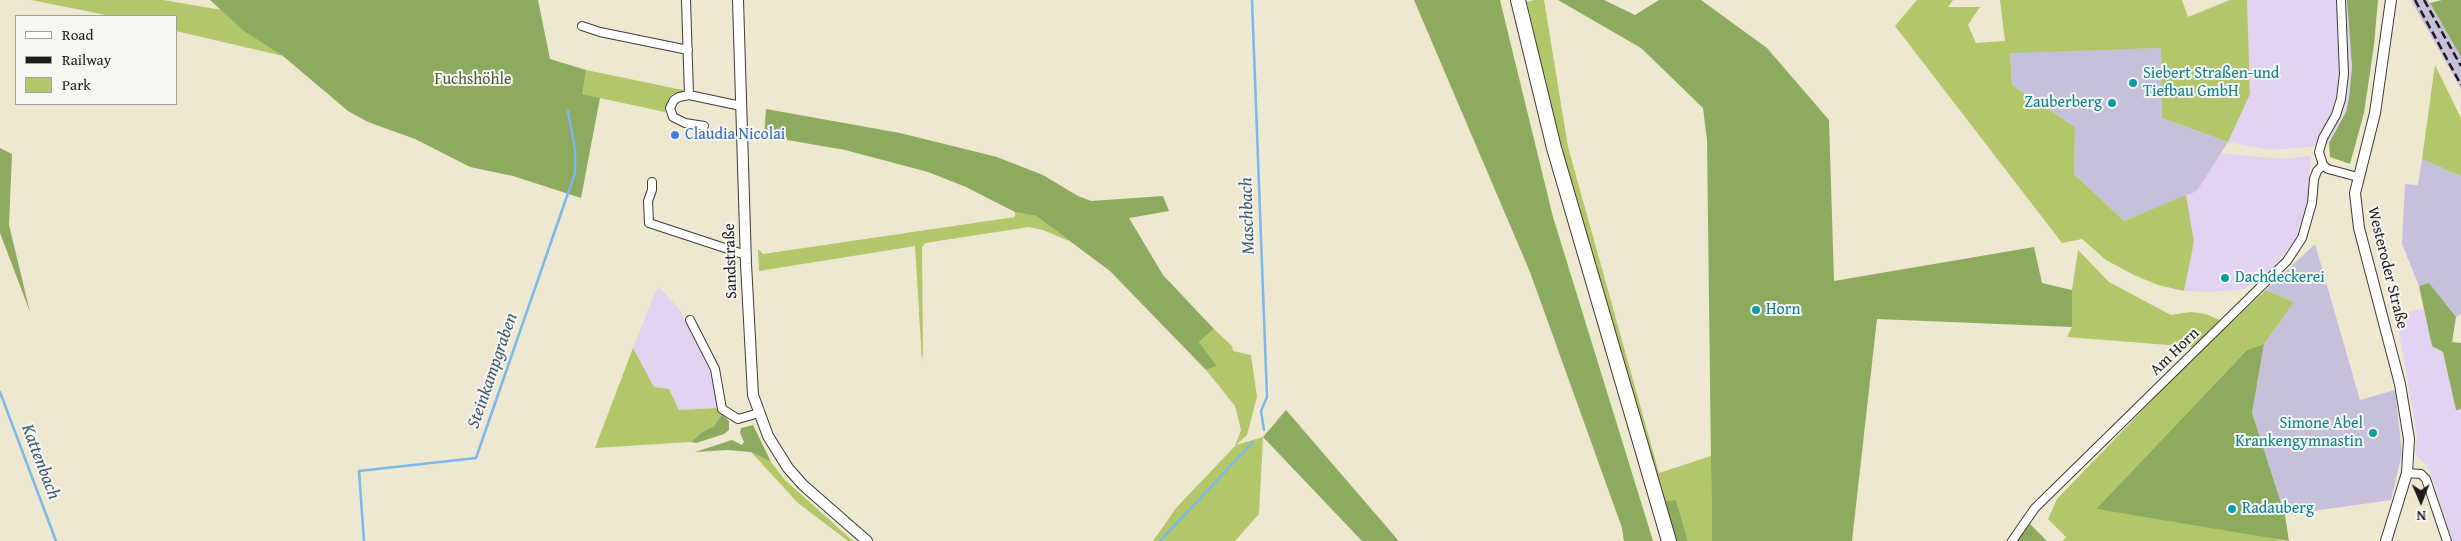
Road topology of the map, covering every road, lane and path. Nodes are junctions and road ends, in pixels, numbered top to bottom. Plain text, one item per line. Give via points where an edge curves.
1 (686, 0) edge
2 (738, 0) edge
3 (1509, 0) edge
4 (1518, 0) edge
5 (2341, 0) edge
6 (2391, 0) edge
7 (582, 26) dead end
8 (688, 50) junction
9 (689, 96) junction
10 (741, 106) junction
11 (704, 126) dead end
12 (2323, 165) junction
13 (2358, 177) junction
14 (652, 182) dead end
15 (746, 255) junction
16 (690, 320) dead end
17 (759, 414) junction
18 (2407, 473) junction
19 (867, 541) edge
20 (1660, 541) edge
21 (1669, 541) edge
22 (2012, 541) edge
23 (2386, 541) edge
24 (2447, 541) edge

1 - 8 street
2 - 10 street, Sandstraße
3 - 20 highway via 1557,194
4 - 21 highway via 1554,148
5 - 12 street via 2344,74 2339,107 2320,145
6 - 13 street, Westeroder Straße via 2375,113
7 - 8 street
8 - 9 street
9 - 10 street
9 - 11 street via 674,100 671,112 679,121
10 - 15 street, Sandstraße
12 - 13 street via 2334,172
12 - 22 street, Am Horn via 2314,179 2312,203 2302,238 2287,261 2034,508
13 - 18 street, Westeroder Straße via 2355,192 2359,228 2406,412
14 - 15 street via 648,201 649,223
15 - 17 street, Sandstraße via 750,362 753,395
16 - 17 street via 715,368 722,409 738,419
17 - 19 street, Sandstraße via 776,451 803,485
18 - 23 street, Westeroder Straße
18 - 24 street via 2421,474 2426,479

